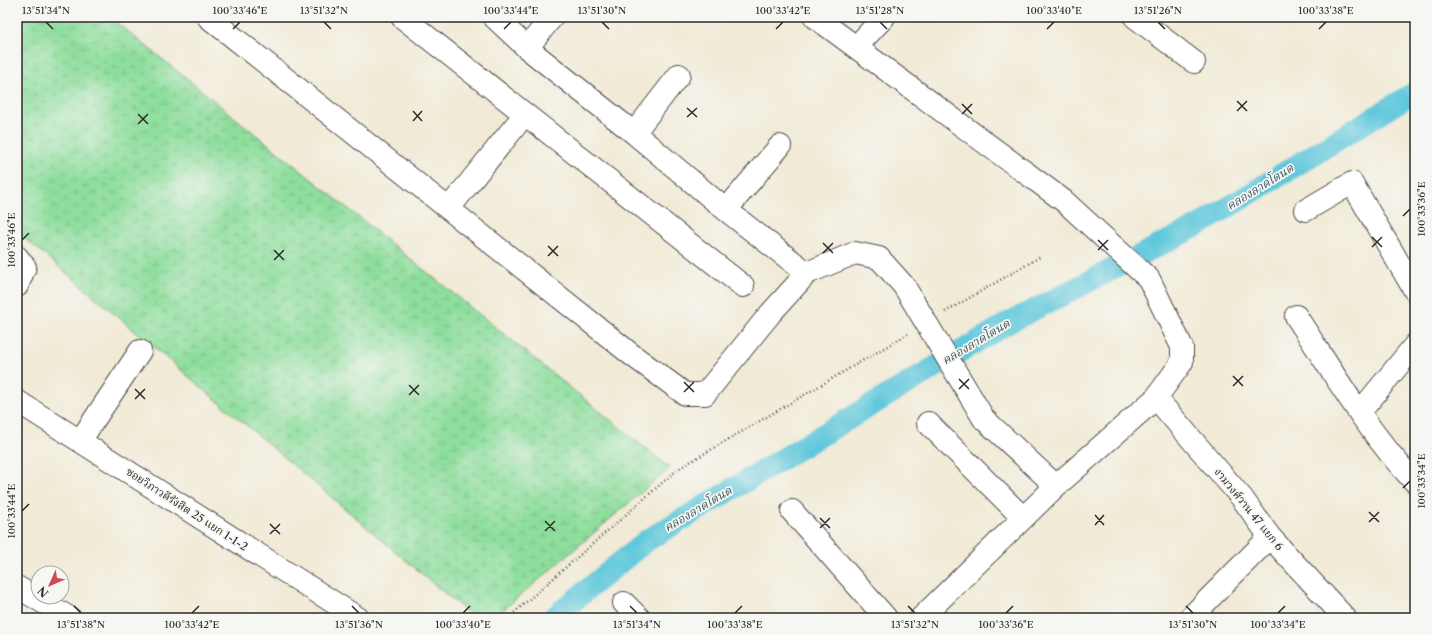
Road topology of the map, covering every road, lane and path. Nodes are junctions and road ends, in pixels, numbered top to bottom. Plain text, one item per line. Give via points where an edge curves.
1 (208, 17) edge
2 (402, 17) edge
3 (494, 17) edge
4 (552, 17) edge
5 (815, 17) edge
6 (884, 17) edge
7 (1135, 17) edge
8 (856, 47) junction
9 (527, 48) junction
10 (1194, 62) dead end
11 (679, 75) dead end
12 (525, 114) junction
13 (634, 133) junction
14 (780, 146) dead end
15 (449, 208) junction
16 (726, 210) junction
17 (1306, 210) dead end
18 (17, 257) edge
19 (1040, 257) dead end
20 (807, 273) junction
21 (17, 286) edge
22 (743, 286) dead end
23 (1415, 291) edge
24 (944, 313) dead end
25 (1296, 316) dead end
26 (910, 333) dead end
27 (1415, 345) edge
28 (140, 351) dead end
29 (1156, 398) junction
30 (17, 401) edge
31 (1360, 412) junction
32 (928, 423) dead end
33 (80, 441) junction
34 (1415, 482) edge
35 (1056, 486) junction
36 (792, 511) dead end
37 (1023, 518) junction
38 (1270, 537) junction
39 (17, 587) edge
40 (624, 603) dead end
41 (70, 618) edge
42 (358, 618) edge
43 (508, 618) edge
44 (639, 618) edge
45 (886, 618) edge
46 (921, 618) edge
47 (1190, 618) edge
48 (1345, 618) edge

1 - 15 street
2 - 12 street
3 - 9 street
4 - 9 street
5 - 8 street
6 - 8 street
7 - 10 street
8 - 29 street via 1064,201 1149,279 1182,347 1182,362
9 - 13 street
11 - 13 street
12 - 15 street
12 - 22 street
13 - 16 street
14 - 16 street
15 - 20 street via 684,394 705,394
16 - 20 street
17 - 23 street via 1352,183
18 - 21 street via 25,267
19 - 24 path
20 - 35 street, bridge via 856,253 879,258 904,286 984,419
25 - 31 street
26 - 43 path via 678,469
27 - 31 street
28 - 33 street
29 - 35 street
29 - 38 street, งามวงศ์วาน 47 แยก 6 via 1242,498
30 - 33 street, ซอยวิภาวดีรังสิต 25 แยก 1-1-2
31 - 34 street
32 - 37 street
33 - 42 street, ซอยวิภาวดีรังสิต 25 แยก 1-1-2
35 - 37 street
36 - 45 street
37 - 46 street
38 - 47 street
38 - 48 street, งามวงศ์วาน 47 แยก 6
39 - 41 street
40 - 44 street

